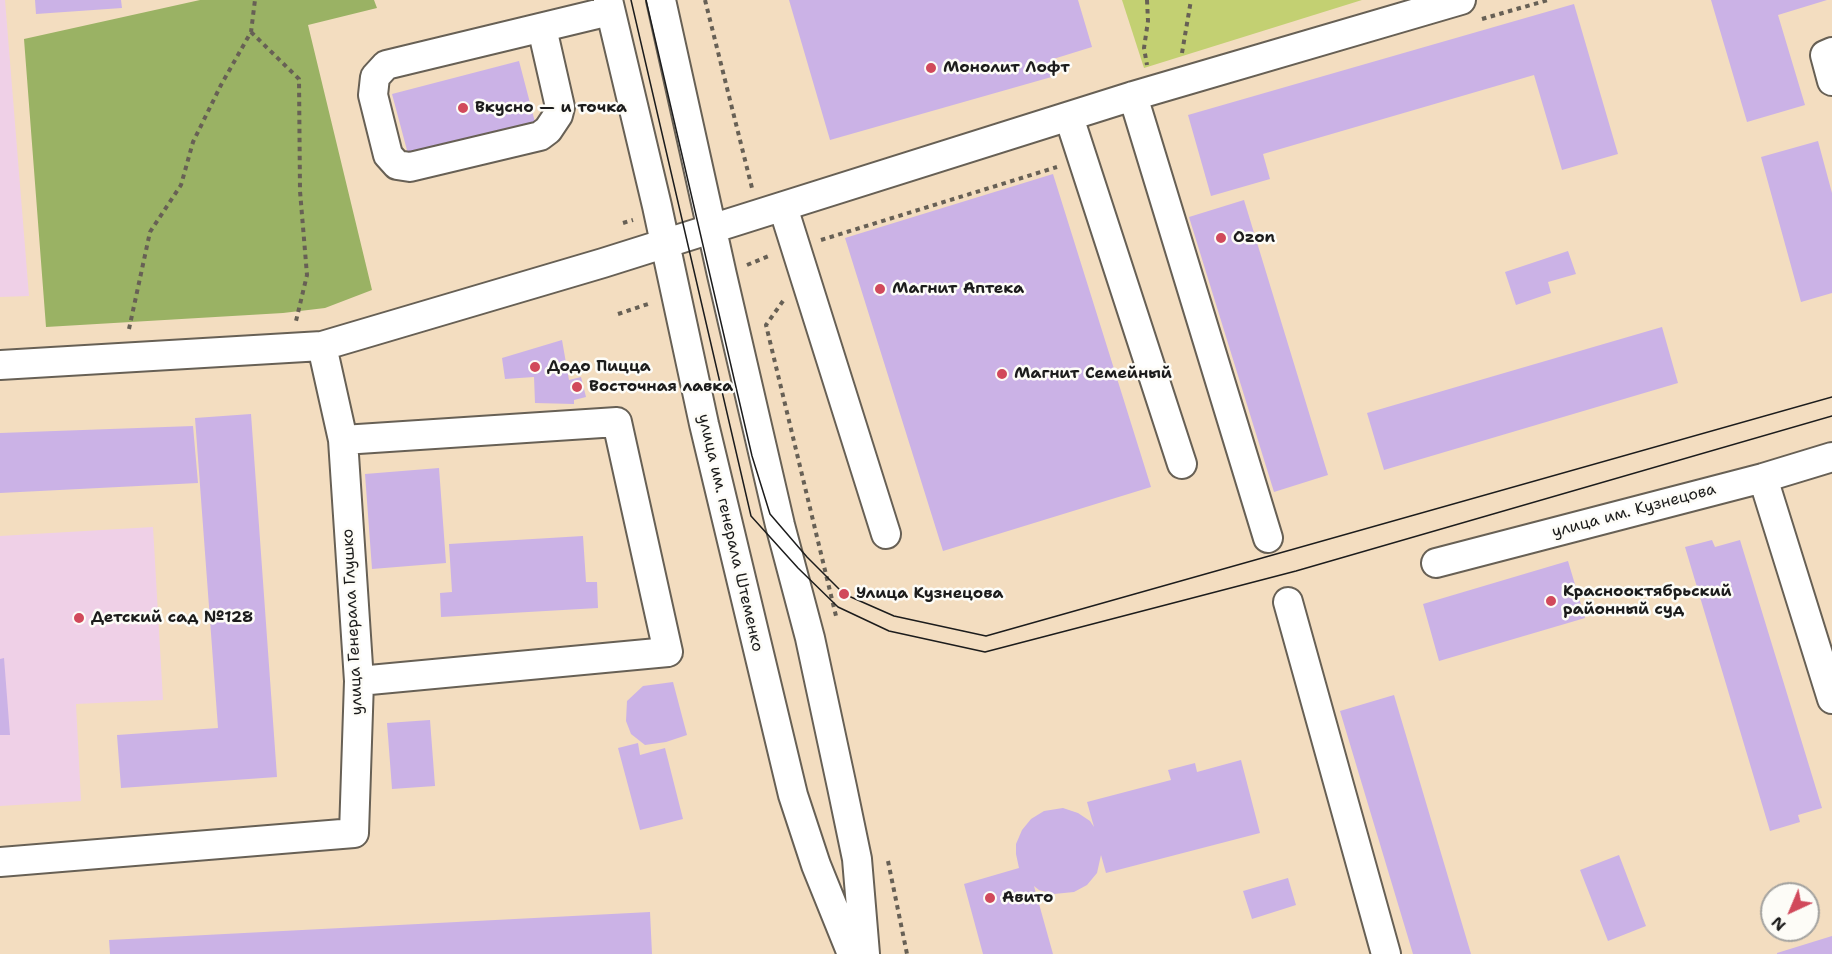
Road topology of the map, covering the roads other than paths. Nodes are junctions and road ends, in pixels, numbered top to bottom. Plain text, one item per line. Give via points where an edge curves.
1 (662, 0) edge
2 (1461, 0) edge
3 (609, 6) edge
4 (542, 28) junction
5 (1832, 52) edge
6 (1832, 81) edge
7 (1133, 96) junction
8 (1069, 117) junction
9 (772, 210) junction
10 (712, 229) junction
11 (666, 243) junction
12 (322, 346) junction
13 (0, 365) edge
14 (343, 440) junction
15 (1832, 457) edge
16 (1182, 464) dead end
17 (1763, 478) junction
18 (886, 534) dead end
19 (1268, 538) dead end
20 (1436, 563) dead end
21 (1288, 602) dead end
22 (358, 681) junction
23 (1832, 699) edge
24 (0, 862) edge
25 (852, 954) edge
26 (865, 954) edge
27 (1386, 954) edge

1 - 10 street
2 - 7 street
3 - 4 street
3 - 11 street, улица им. генерала Штеменко
4 - 4 street via 386,65 375,77 373,94 388,155 397,165 410,167 540,136 548,130 560,107
5 - 6 street via 1825,55
7 - 8 street
7 - 19 street
8 - 9 street
8 - 16 street
9 - 10 street
9 - 18 street
10 - 11 street
10 - 26 street via 844,797 857,859
11 - 12 street
11 - 25 street, улица им. генерала Штеменко via 704,424 793,795
12 - 13 street
12 - 14 street, улица Генерала Глушко
14 - 22 street, улица Генерала Глушко
14 - 22 street via 617,422 668,652
15 - 17 street, улица им. Кузнецова
17 - 20 street, улица им. Кузнецова
17 - 23 street
21 - 27 street
22 - 24 street, улица Генерала Глушко via 354,833

